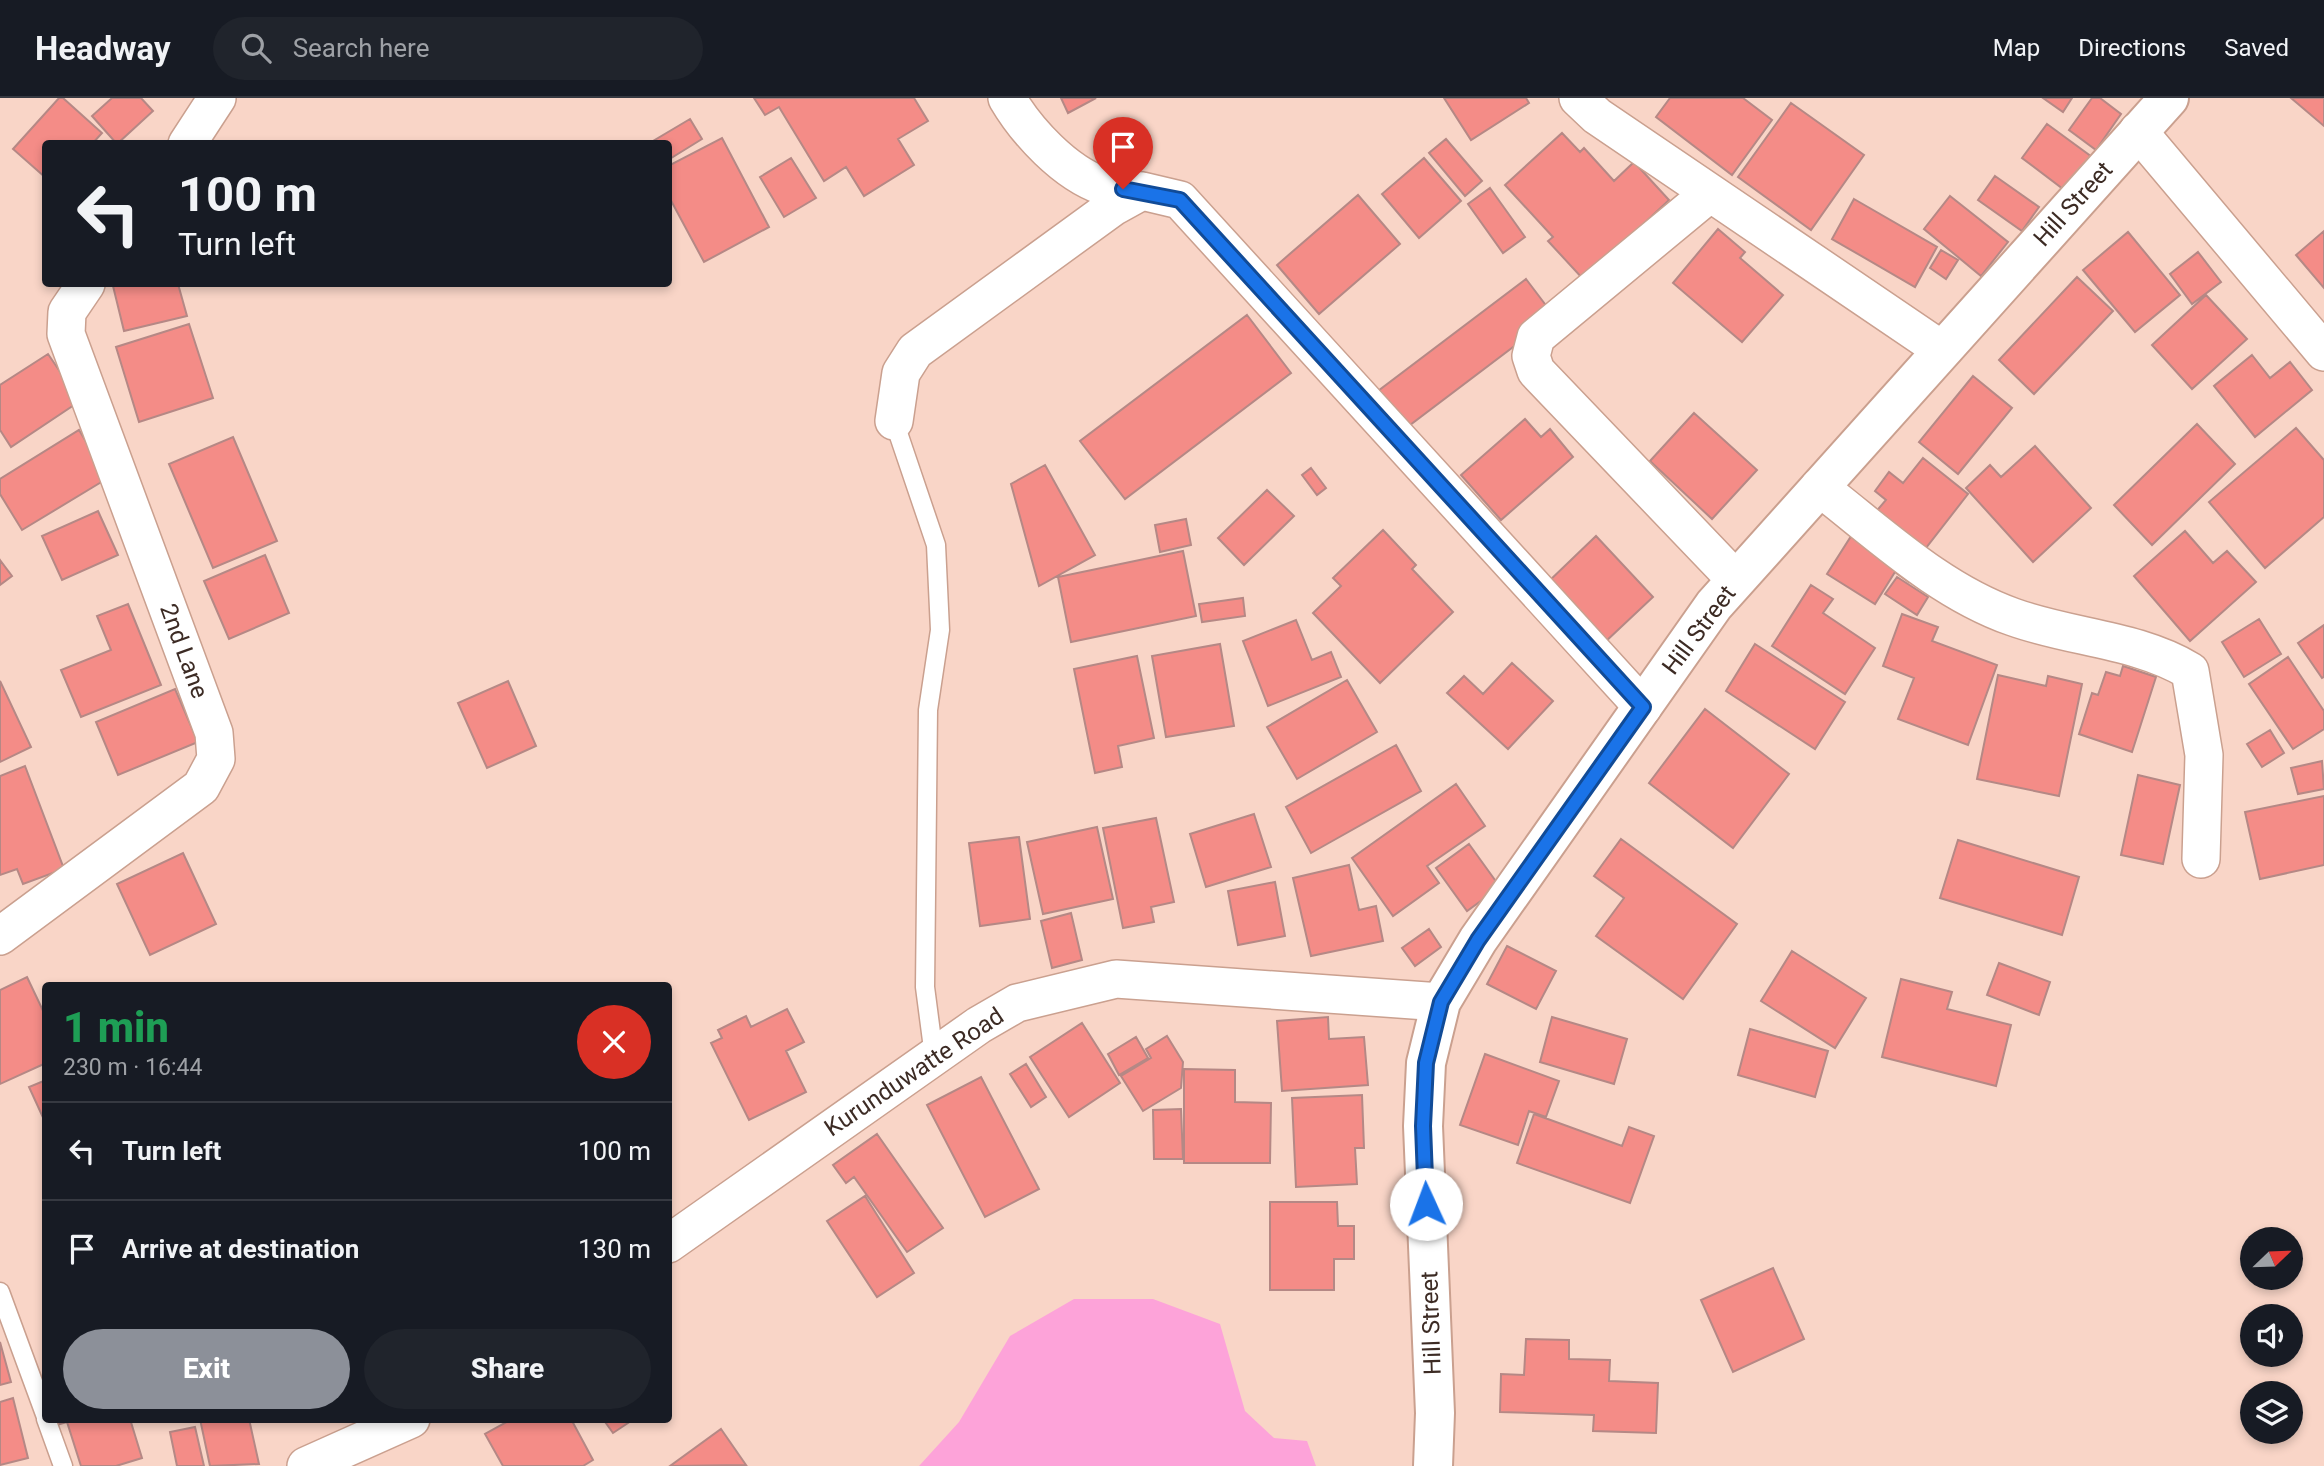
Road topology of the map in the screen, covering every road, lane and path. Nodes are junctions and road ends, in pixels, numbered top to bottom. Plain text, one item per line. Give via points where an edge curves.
1 (217, 98) edge
2 (1007, 98) edge
3 (1578, 98) edge
4 (2169, 98) edge
5 (2138, 131) junction
6 (190, 140) edge
7 (1142, 191) junction
8 (1710, 192) junction
9 (84, 287) edge
10 (1942, 350) junction
11 (2324, 352) edge
12 (894, 421) joint
13 (1819, 487) junction
14 (1736, 580) junction
15 (1643, 707) junction
16 (2201, 859) dead end
17 (0, 936) edge
18 (1441, 1002) junction
19 (934, 1056) junction
20 (672, 1241) edge
21 (0, 1292) edge
22 (42, 1407) edge
23 (48, 1423) edge
24 (402, 1423) edge
25 (63, 1466) edge
26 (306, 1466) edge
27 (1433, 1466) edge

1 - 6 street
2 - 7 street via 1062,162 1103,186
3 - 8 street via 1597,116
4 - 5 main road, Hill Street
5 - 10 main road, Hill Street
5 - 11 street
7 - 12 street via 1113,207 915,351 901,373
7 - 15 street via 1180,200
8 - 10 street
8 - 14 street via 1536,337 1531,356 1536,371
9 - 17 street, 2nd Lane via 67,312 66,334 214,733 216,760 201,787
10 - 13 main road, Hill Street
12 - 19 lane via 936,545 940,630 928,710 925,987
13 - 14 main road, Hill Street
13 - 16 street via 1951,590 2013,618 2165,657 2190,671 2204,755
14 - 15 main road, Hill Street
15 - 18 main road, Hill Street via 1478,940
18 - 19 street, Kurunduwatte Road via 1116,979 1017,1003
18 - 27 main road, Hill Street via 1426,1063 1423,1126 1435,1413
19 - 20 street, Kurunduwatte Road
21 - 22 lane
23 - 25 lane
24 - 26 street

